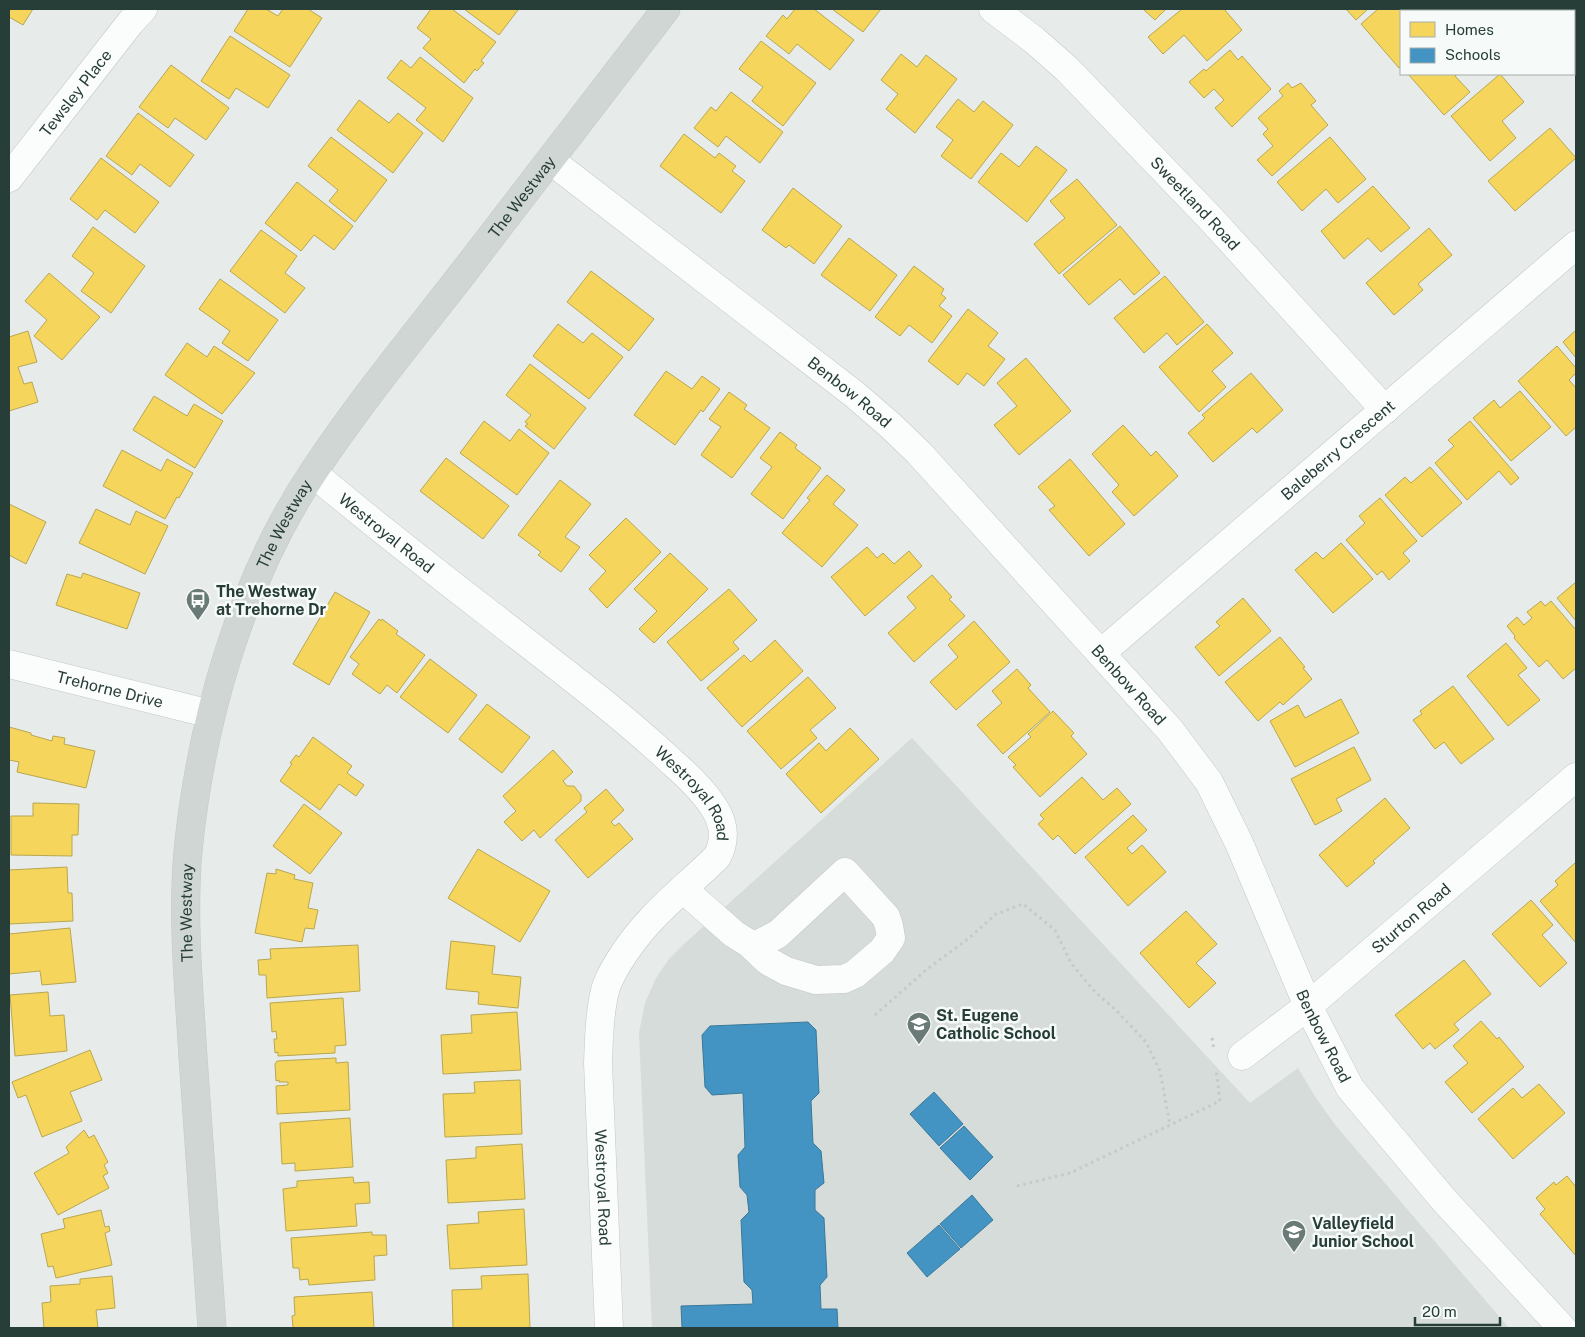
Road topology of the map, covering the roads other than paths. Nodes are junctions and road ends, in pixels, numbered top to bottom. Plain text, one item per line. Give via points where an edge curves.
1 (143, 9) edge
2 (666, 9) edge
3 (993, 9) edge
4 (550, 160) junction
5 (9, 178) edge
6 (1576, 246) edge
7 (1384, 410) junction
8 (312, 473) junction
9 (1101, 653) junction
10 (9, 664) edge
11 (211, 714) junction
12 (1576, 777) edge
13 (683, 889) junction
14 (750, 944) junction
15 (1308, 1006) junction
16 (1242, 1056) dead end
17 (212, 1328) edge
18 (609, 1328) edge
19 (1562, 1328) edge

1 - 5 street, Tewsley Place
2 - 4 main road, The Westway
3 - 7 street, Sweetland Road via 1034,40 1073,76 1211,218
4 - 8 main road, The Westway
4 - 9 street, Benbow Road via 891,426
6 - 7 street, Baleberry Crescent
7 - 9 street, Baleberry Crescent
8 - 11 main road, The Westway via 256,580 226,660
8 - 13 street, Westroyal Road via 635,728 709,800 722,826 722,848 717,858
9 - 15 street, Benbow Road via 1170,730 1209,782 1239,843
10 - 11 street, Trehorne Drive
11 - 17 main road, The Westway via 188,854 186,928
12 - 15 street, Sturton Road
13 - 14 street
13 - 18 street, Westroyal Road via 636,934 611,975 604,994 598,1063
14 - 14 street via 768,961 786,971 816,980 832,980 844,979 863,969 891,938 886,917 845,872 778,934 759,944
15 - 16 street, Sturton Road
15 - 19 street, Benbow Road via 1350,1088 1443,1199

